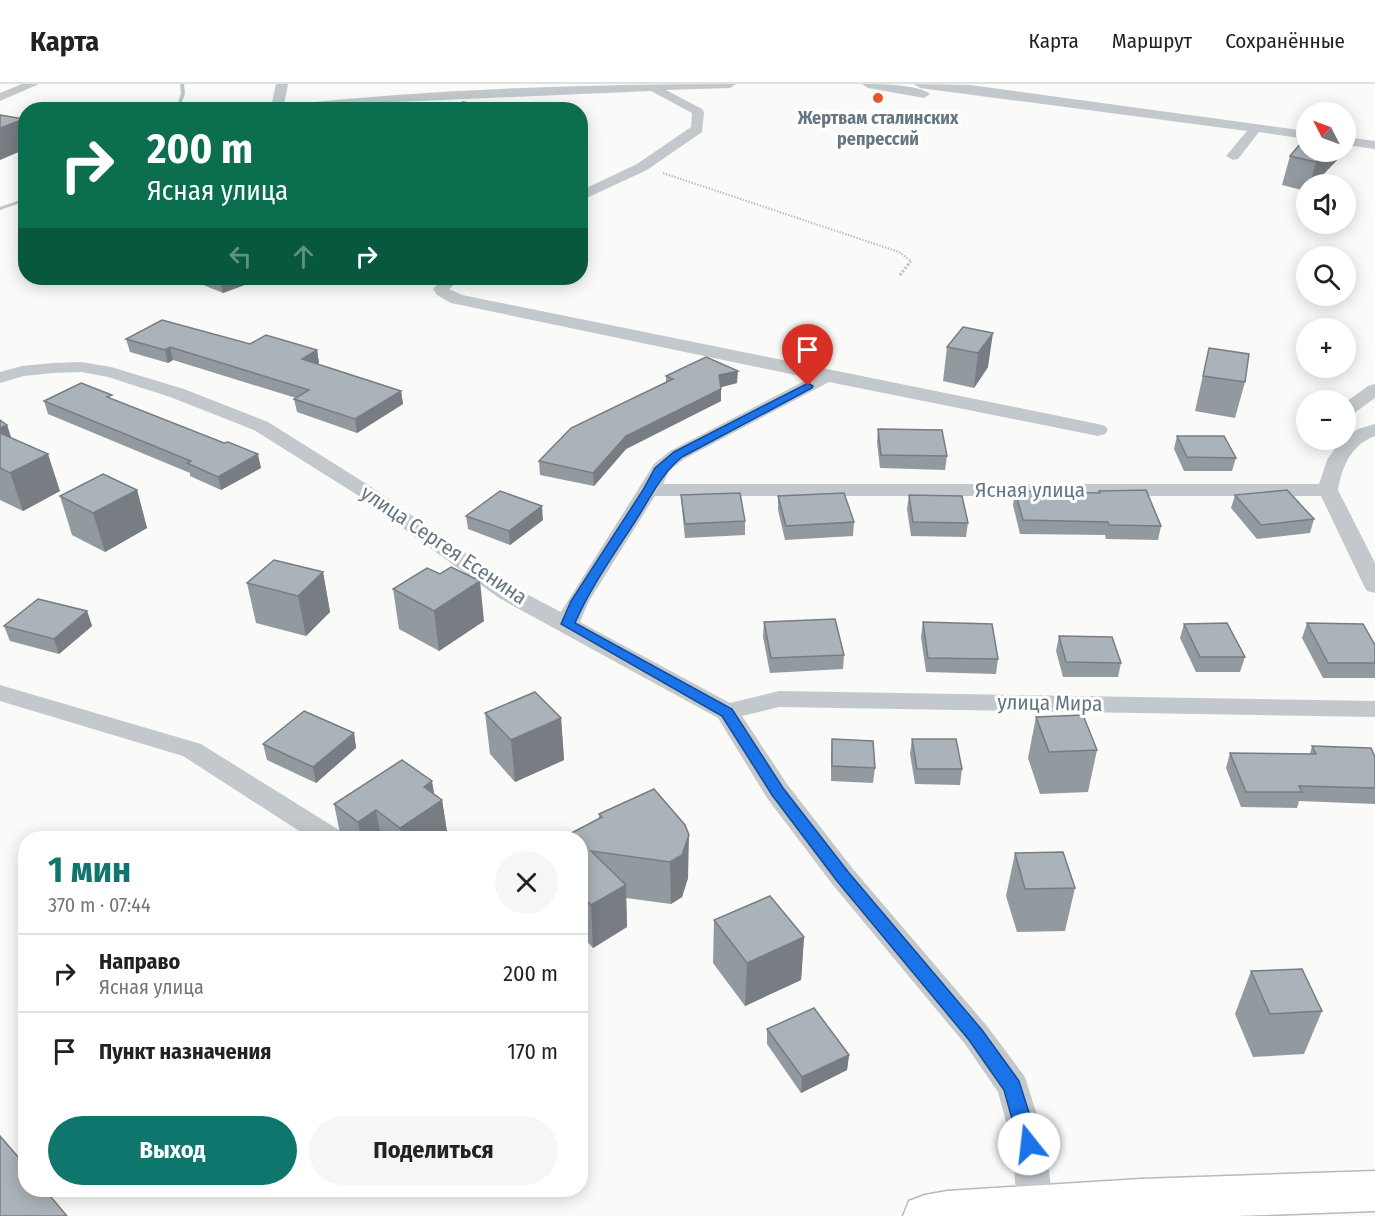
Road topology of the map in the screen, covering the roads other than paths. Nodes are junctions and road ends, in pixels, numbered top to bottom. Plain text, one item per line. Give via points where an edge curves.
1 (33, 84) edge
2 (420, 84) edge
3 (730, 84) edge
4 (868, 84) edge
5 (654, 87) junction
6 (920, 87) edge
7 (350, 89) dead end
8 (548, 92) junction
9 (0, 97) edge
10 (400, 98) junction
11 (355, 102) edge
12 (560, 102) edge
13 (1256, 128) junction
14 (1296, 134) edge
15 (1356, 142) edge
16 (1375, 145) edge
17 (1233, 156) dead end
18 (588, 193) edge
19 (443, 285) edge
20 (827, 376) junction
21 (0, 378) edge
22 (1375, 390) edge
23 (1356, 403) edge
24 (1098, 429) dead end
25 (1375, 430) edge
26 (1356, 436) edge
27 (1338, 450) edge
28 (649, 490) junction
29 (1328, 490) junction
30 (1375, 586) edge
31 (567, 624) junction
32 (0, 693) edge
33 (1375, 709) edge
34 (727, 712) junction
35 (320, 831) edge
36 (1375, 1191) edge
37 (1035, 1206) junction
38 (925, 1216) edge

1 - 9 street
2 - 7 street
2 - 10 street
3 - 5 street
4 - 6 street
5 - 8 street
5 - 18 street via 665,97 693,106 698,112 697,129 642,167
6 - 13 street via 982,90
8 - 10 street
8 - 12 street
10 - 11 street
13 - 14 street
13 - 17 street
15 - 16 street
19 - 20 street via 443,292 457,299
20 - 24 street
20 - 28 street via 678,455 661,468
21 - 31 street, улица Сергея Есенина via 53,368 111,372 261,426 366,492 507,593
22 - 23 street
25 - 26 street
27 - 29 street
28 - 29 street, Ясная улица
28 - 31 street
29 - 30 street
31 - 34 street, улица Сергея Есенина
32 - 35 street via 192,750
33 - 34 street, улица Мира via 779,699
34 - 37 street, улица Сергея Есенина via 777,791 843,877 976,1035 1013,1087 1029,1144
36 - 37 main road
37 - 38 main road

